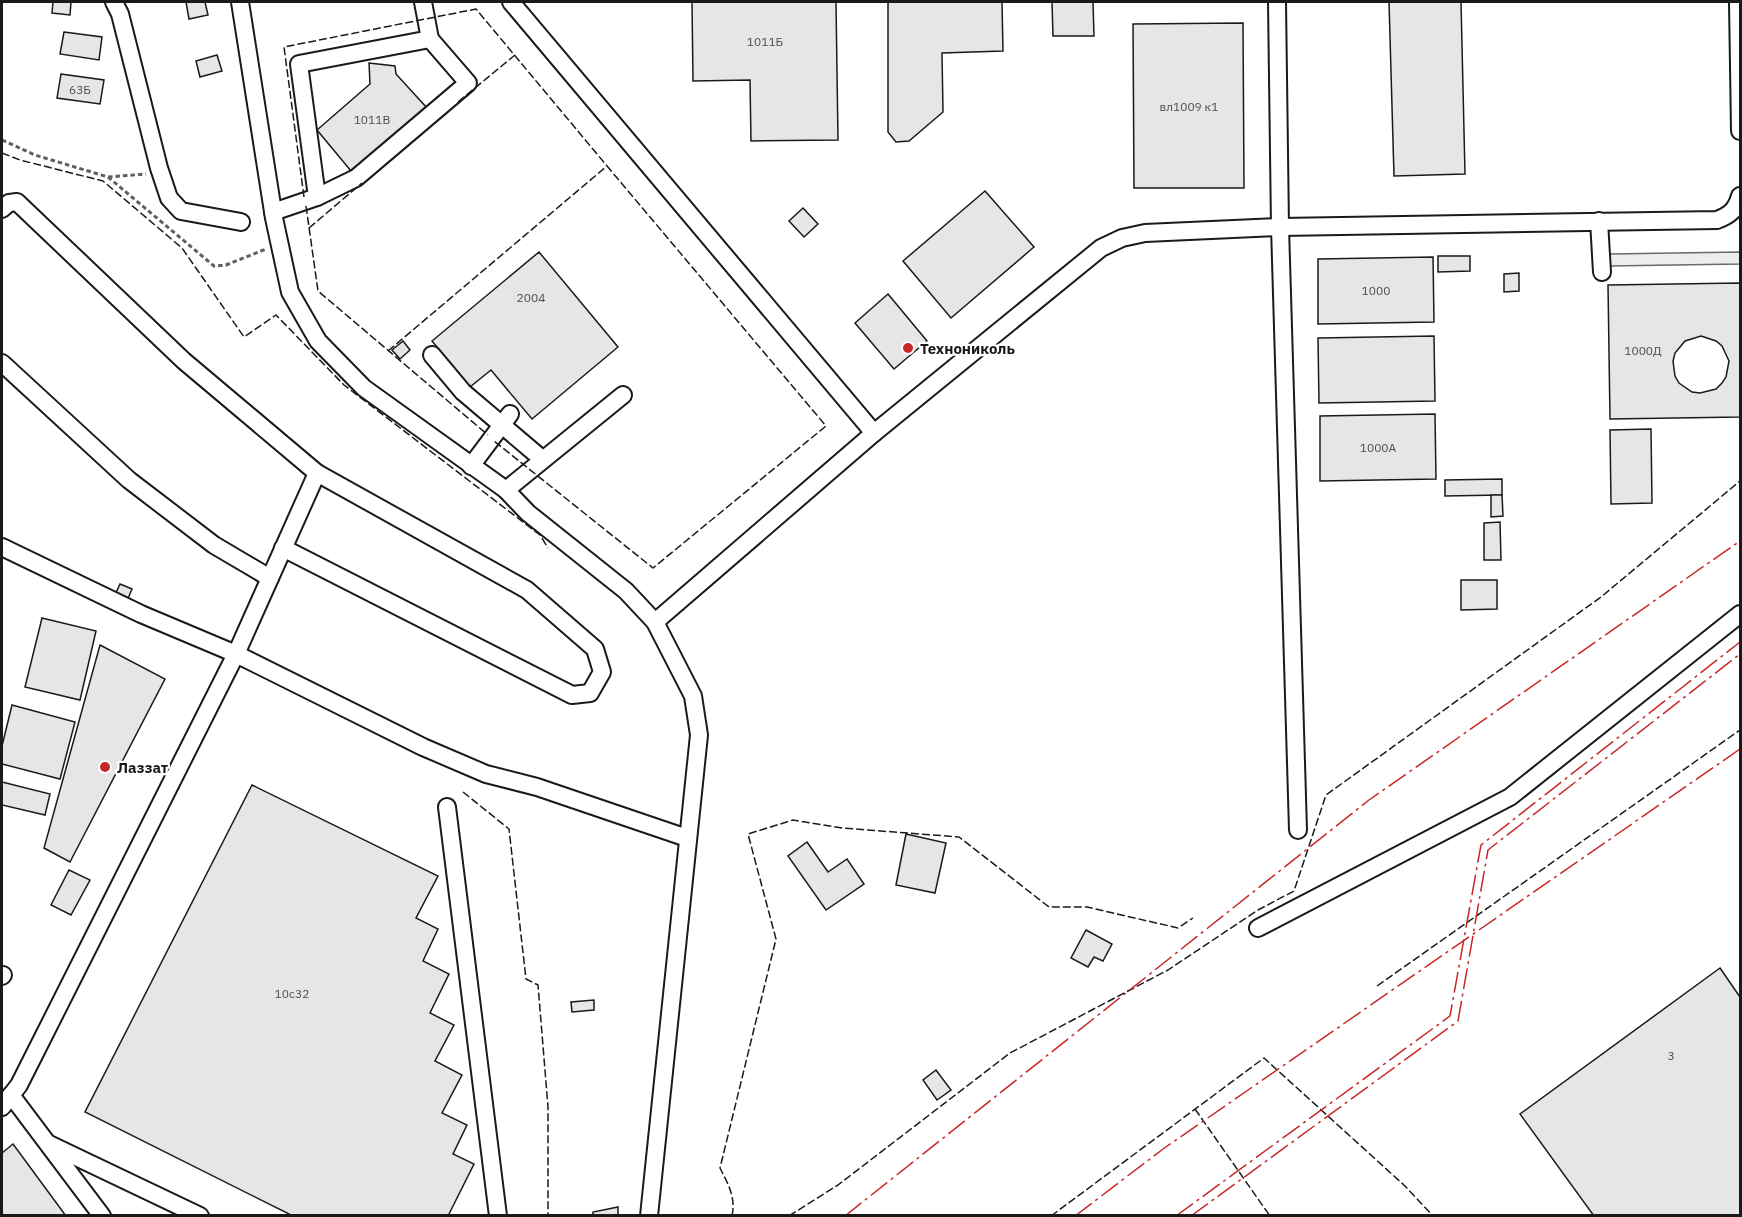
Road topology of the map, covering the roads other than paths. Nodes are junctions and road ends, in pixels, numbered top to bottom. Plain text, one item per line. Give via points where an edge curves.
1 (114, 2) edge
2 (240, 2) edge
3 (423, 2) edge
4 (511, 2) edge
5 (1277, 2) edge
6 (1738, 2) edge
7 (430, 39) junction
8 (1740, 131) edge
9 (317, 197) junction
10 (1739, 205) edge
11 (2, 209) edge
12 (273, 215) junction
13 (1599, 221) junction
14 (241, 222) dead end
15 (1280, 227) junction
16 (1602, 272) dead end
17 (432, 355) dead end
18 (2, 363) edge
19 (623, 395) dead end
20 (506, 419) junction
21 (874, 433) junction
22 (542, 459) junction
23 (471, 466) junction
24 (317, 472) junction
25 (506, 490) junction
26 (2, 547) edge
27 (284, 548) junction
28 (270, 578) junction
29 (1740, 614) edge
30 (655, 622) junction
31 (236, 654) junction
32 (447, 807) dead end
33 (1298, 830) dead end
34 (687, 838) junction
35 (1258, 928) dead end
36 (6, 1101) edge
37 (49, 1144) junction
38 (102, 1215) edge
39 (200, 1215) edge
40 (498, 1215) edge
41 (649, 1215) edge

1 - 14 street via 169,198 181,211
2 - 12 street
3 - 7 street
4 - 21 street
5 - 15 street
6 - 8 street
7 - 9 street via 468,83 357,178
7 - 9 street via 299,64
9 - 12 street
10 - 13 street via 1717,220
11 - 24 street via 17,202 184,361
12 - 23 street via 290,292 318,341 364,388
13 - 15 street
13 - 16 street
15 - 21 street via 1145,234 1122,238 1101,248
15 - 33 street
17 - 20 street via 463,392
18 - 28 street via 129,480 214,545
19 - 22 street
20 - 22 street
20 - 23 street
21 - 30 street
22 - 25 street
23 - 25 street
24 - 27 street
24 - 27 street via 527,590 595,649 602,672 590,693 572,695
25 - 30 street via 528,513 626,591
26 - 31 street via 141,614
27 - 28 street
28 - 31 street
29 - 35 street via 1510,797
30 - 34 street via 693,696 699,735
31 - 34 street via 486,774 537,787
31 - 36 street via 19,1085
32 - 40 street
34 - 41 street
36 - 37 street
37 - 38 street
37 - 39 street

